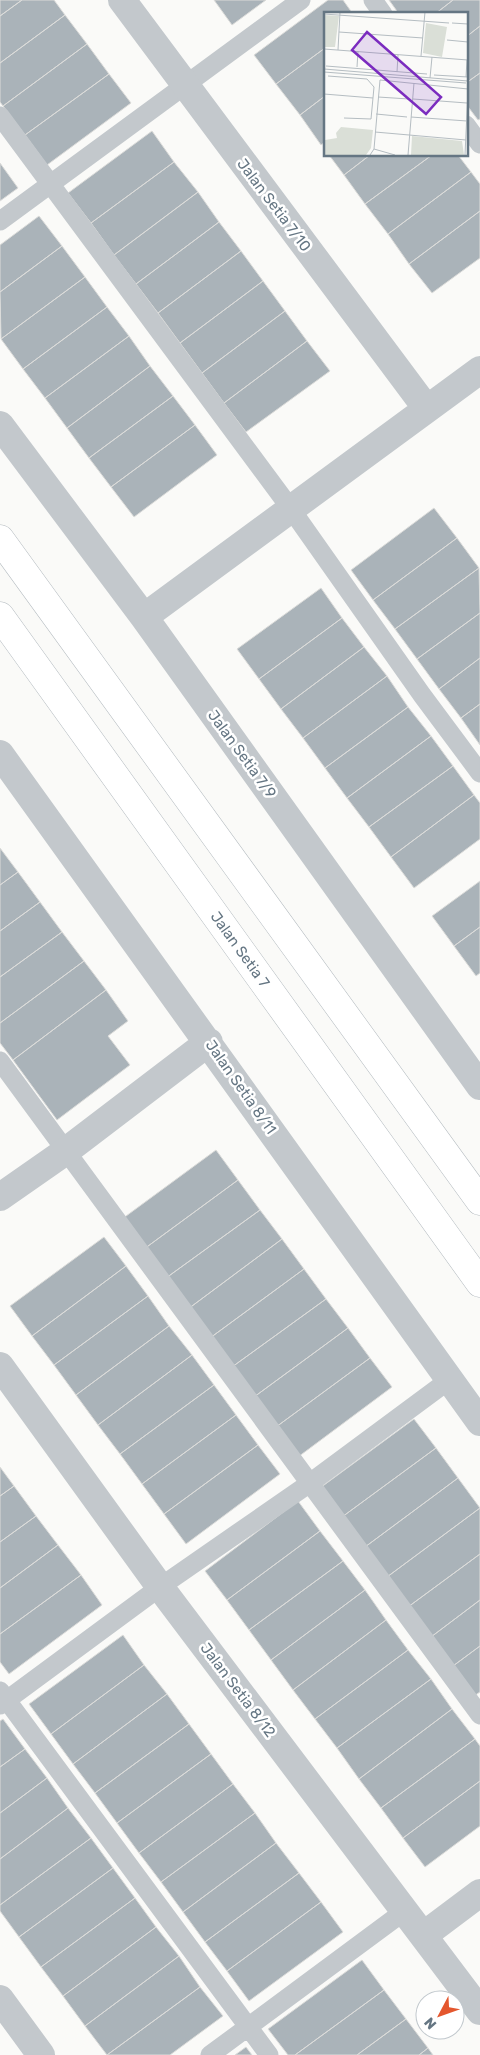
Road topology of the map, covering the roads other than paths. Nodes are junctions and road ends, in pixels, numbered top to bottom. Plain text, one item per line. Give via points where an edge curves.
1 (122, 0) edge
2 (301, 0) edge
3 (373, 0) edge
4 (382, 12) edge
5 (185, 85) junction
6 (0, 116) edge
7 (468, 128) edge
8 (480, 144) edge
9 (50, 184) junction
10 (0, 221) edge
11 (480, 370) edge
12 (427, 409) junction
13 (0, 425) edge
14 (291, 509) junction
15 (0, 539) edge
16 (0, 616) edge
17 (144, 617) junction
18 (0, 754) edge
19 (480, 773) edge
20 (209, 1042) junction
21 (0, 1061) edge
22 (480, 1086) edge
23 (66, 1151) junction
24 (0, 1197) edge
25 (480, 1201) edge
26 (480, 1283) edge
27 (0, 1366) edge
28 (449, 1380) junction
29 (480, 1422) edge
30 (310, 1483) junction
31 (160, 1587) junction
32 (2, 1698) edge
33 (480, 1715) edge
34 (480, 1893) edge
35 (406, 1910) junction
36 (424, 1935) junction
37 (0, 2000) edge
38 (480, 2011) edge
39 (248, 2027) junction
40 (41, 2055) edge
41 (210, 2055) edge
42 (269, 2055) edge

1 - 5 street, Jalan Setia 7/10
2 - 5 lane
3 - 4 lane
5 - 9 lane
5 - 12 street, Jalan Setia 7/10
6 - 9 lane
7 - 8 lane
9 - 10 lane
9 - 14 lane
11 - 12 street
12 - 14 street
13 - 17 street, Jalan Setia 7/9
14 - 17 street
14 - 19 lane
15 - 25 street
16 - 26 street, Jalan Setia 7
17 - 22 street, Jalan Setia 7/9
18 - 20 street, Jalan Setia 8/11
20 - 23 street
20 - 28 street, Jalan Setia 8/11
21 - 23 lane
23 - 24 street
23 - 30 lane
27 - 31 street, Jalan Setia 8/12
28 - 29 street, Jalan Setia 8/11
28 - 30 lane
30 - 31 lane
30 - 33 lane
31 - 32 lane
31 - 35 street, Jalan Setia 8/12
32 - 39 lane
34 - 36 street
35 - 36 street, Jalan Setia 8/12
35 - 39 lane
36 - 38 street, Jalan Setia 8/12
37 - 40 street
39 - 41 lane
39 - 42 lane

